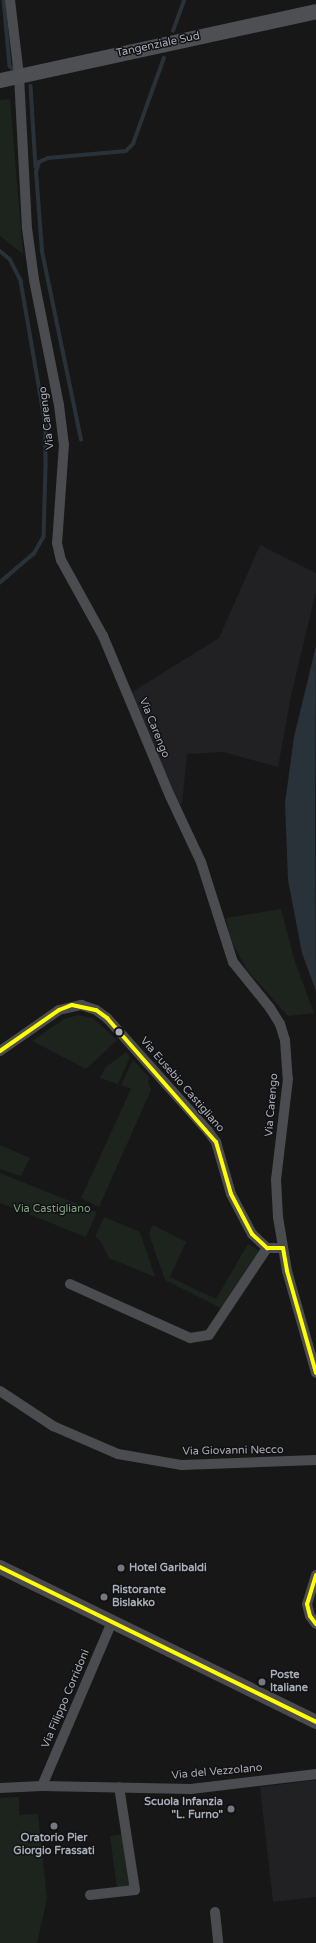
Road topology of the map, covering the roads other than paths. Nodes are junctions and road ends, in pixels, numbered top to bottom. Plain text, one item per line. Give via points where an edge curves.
1 (10, 0) edge
2 (316, 11) edge
3 (19, 76) junction
4 (0, 80) edge
5 (0, 1051) edge
6 (268, 1248) junction
7 (283, 1248) junction
8 (70, 1284) dead end
9 (316, 1373) edge
10 (0, 1391) edge
11 (316, 1460) edge
12 (0, 1567) edge
13 (316, 1575) edge
14 (112, 1622) junction
15 (316, 1624) edge
16 (316, 1722) edge
17 (316, 1774) edge
18 (42, 1786) junction
19 (119, 1787) junction
20 (0, 1788) edge
21 (90, 1895) dead end
22 (215, 1912) dead end
23 (218, 1943) edge

1 - 3 street, Via Carengo
2 - 3 main road, Tangenziale Sud
3 - 4 main road, Tangenziale Sud
3 - 7 street, Via Carengo via 27,228 33,272 60,404 64,444 57,543 68,575 114,662 170,796 201,862 233,962 280,1024 285,1040 288,1079 276,1179
5 - 6 street, Via Eusebio Castigliano via 59,1010 81,1005 96,1010 107,1018 216,1142 231,1194 247,1228
6 - 7 street
6 - 8 street via 209,1335 190,1338
7 - 9 street, Via Carengo via 287,1271
10 - 11 street, Via Giovanni Necco via 53,1426 118,1454 182,1465
12 - 14 main road
13 - 15 street via 307,1604 310,1616
14 - 16 main road
14 - 18 street, Via Filippo Corridoni
17 - 19 street, Via del Vezzolano via 191,1789
18 - 19 street, Via del Vezzolano
18 - 20 street, Via del Vezzolano
19 - 21 street via 135,1890
22 - 23 street

